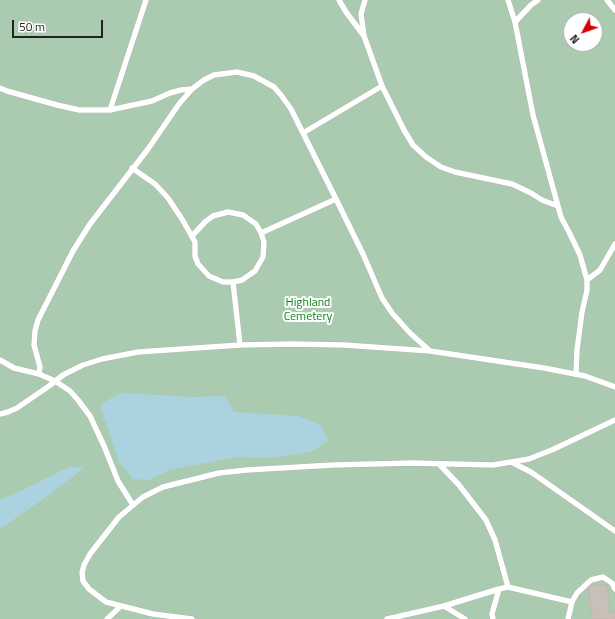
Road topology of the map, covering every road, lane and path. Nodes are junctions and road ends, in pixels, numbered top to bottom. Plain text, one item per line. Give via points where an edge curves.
1 (146, 0) edge
2 (339, 0) edge
3 (365, 0) edge
4 (508, 0) edge
5 (538, 0) edge
6 (607, 0) edge
7 (615, 10) edge
8 (515, 22) junction
9 (364, 36) junction
10 (382, 86) junction
11 (0, 88) edge
12 (192, 90) junction
13 (110, 110) junction
14 (303, 133) junction
15 (132, 168) junction
16 (336, 199) junction
17 (558, 206) junction
18 (261, 232) junction
19 (192, 236) junction
20 (615, 244) edge
21 (587, 280) junction
22 (233, 282) junction
23 (240, 345) junction
24 (430, 351) junction
25 (0, 360) edge
26 (39, 374) junction
27 (576, 374) junction
28 (55, 381) junction
29 (615, 387) edge
30 (0, 414) edge
31 (615, 420) edge
32 (511, 462) junction
33 (440, 465) junction
34 (133, 504) junction
35 (615, 532) edge
36 (508, 587) junction
37 (499, 589) junction
38 (615, 589) edge
39 (572, 602) junction
40 (121, 606) junction
41 (444, 606) junction
42 (107, 619) edge
43 (192, 619) edge
44 (387, 619) edge
45 (465, 619) edge
46 (492, 619) edge
47 (568, 619) edge

1 - 13 lane
2 - 9 lane
3 - 9 lane via 361,14
4 - 8 lane
5 - 8 lane
6 - 7 lane
8 - 17 lane via 533,115
9 - 10 lane
10 - 14 lane
10 - 17 lane via 413,145 426,157 455,172 512,184
11 - 13 lane via 79,110
12 - 13 lane via 181,90 152,102
12 - 14 lane via 214,75 237,72 254,76 274,87 281,95
12 - 15 lane
14 - 16 lane
15 - 19 lane via 155,184 168,198
15 - 26 lane via 86,229 38,320 34,345 40,366
16 - 18 lane
16 - 24 lane via 382,298 410,333
17 - 21 lane via 580,255
18 - 19 lane via 250,219 228,212 213,216
18 - 22 lane via 264,250 260,264 249,276
19 - 22 lane via 195,242 195,256 203,270 216,280
20 - 21 lane via 600,270
21 - 27 lane
22 - 23 lane
23 - 24 lane via 344,345
23 - 28 lane via 145,351 102,359 83,365
24 - 27 lane
25 - 26 lane via 14,368
26 - 28 lane
27 - 29 lane
28 - 30 lane via 17,408
28 - 34 lane via 70,391 90,416 118,481
31 - 32 lane via 554,449
32 - 33 lane via 493,465
32 - 35 lane via 531,472
33 - 34 lane via 332,465 219,473 163,487
33 - 36 lane via 463,489 486,520 495,540
34 - 40 lane via 90,554 82,573 83,582 89,590 106,602
36 - 37 lane
36 - 39 lane
37 - 41 lane
37 - 46 lane
38 - 39 lane via 604,577 591,580 577,593
39 - 47 lane
40 - 42 lane
40 - 43 lane via 153,614
41 - 44 lane
41 - 45 lane

